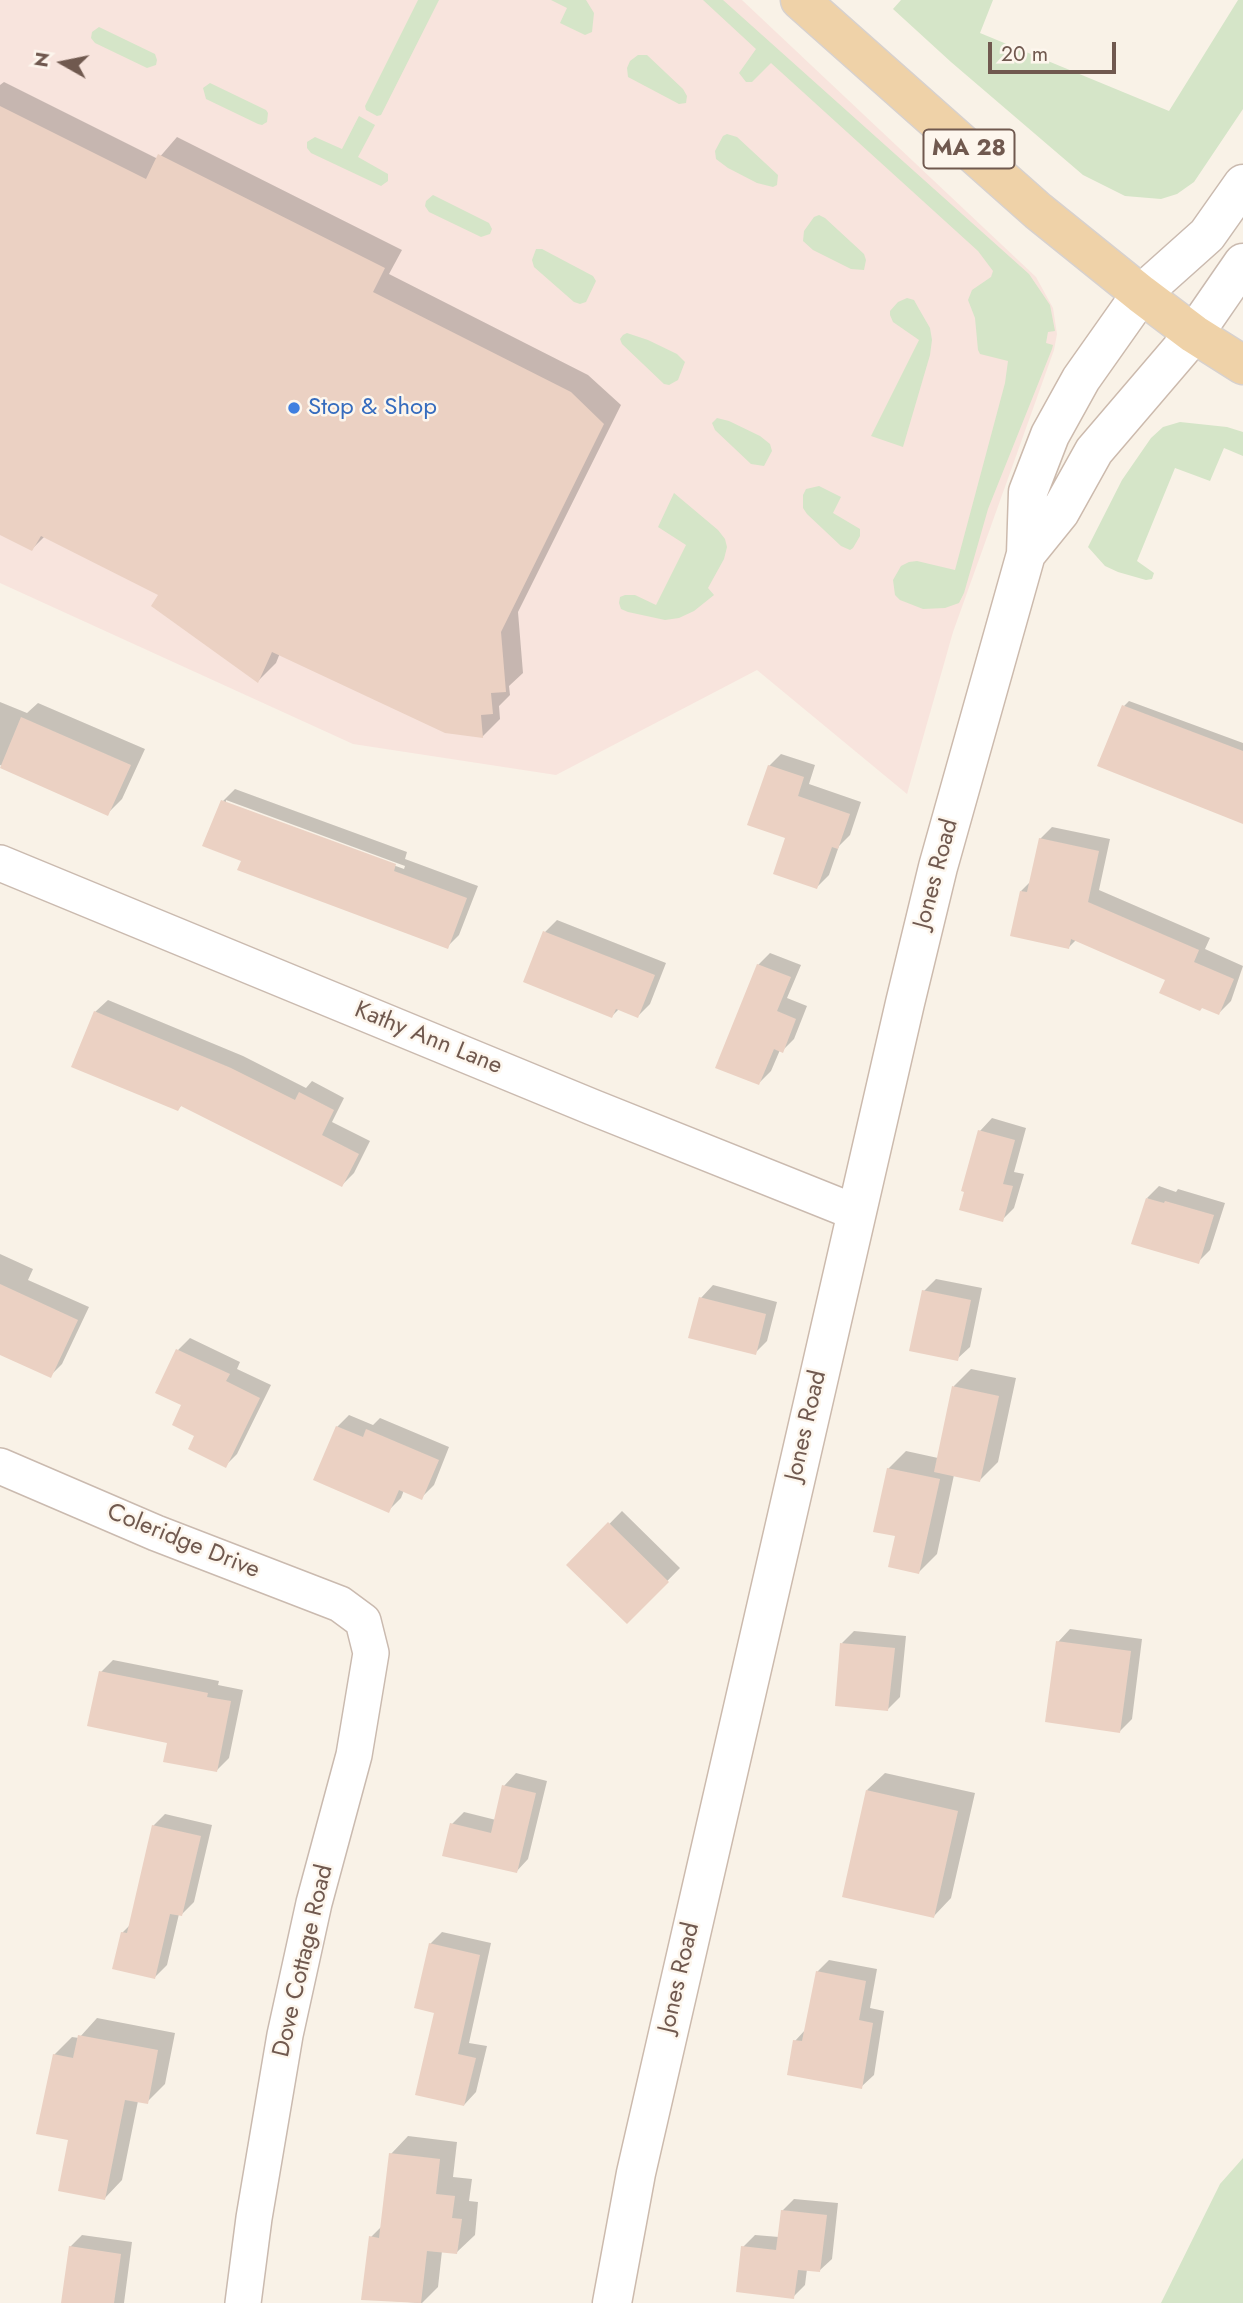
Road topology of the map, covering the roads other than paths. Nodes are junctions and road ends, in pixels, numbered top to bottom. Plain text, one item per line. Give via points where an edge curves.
1 (800, 0) edge
2 (1243, 184) edge
3 (1243, 263) edge
4 (1141, 294) junction
5 (1194, 334) junction
6 (1243, 365) edge
7 (1026, 554) junction
8 (0, 863) edge
9 (857, 1213) junction
10 (0, 1466) edge
11 (363, 1621) joint
12 (243, 2303) edge
13 (612, 2303) edge

1 - 4 main road, MA 28 via 1038,211
2 - 4 main road, Jones Road via 1206,235
3 - 5 main road, Jones Road
4 - 5 main road, MA 28
4 - 7 main road, Jones Road via 1091,362 1050,435 1028,492
5 - 6 main road, MA 28
5 - 7 main road, Jones Road via 1094,451 1060,512
7 - 9 main road, Jones Road via 938,867
8 - 9 street, Kathy Ann Lane
9 - 13 main road, Jones Road via 642,2147
10 - 11 street, Coleridge Drive via 340,1604
11 - 12 street, Dove Cottage Road via 371,1653 354,1755 285,2035

